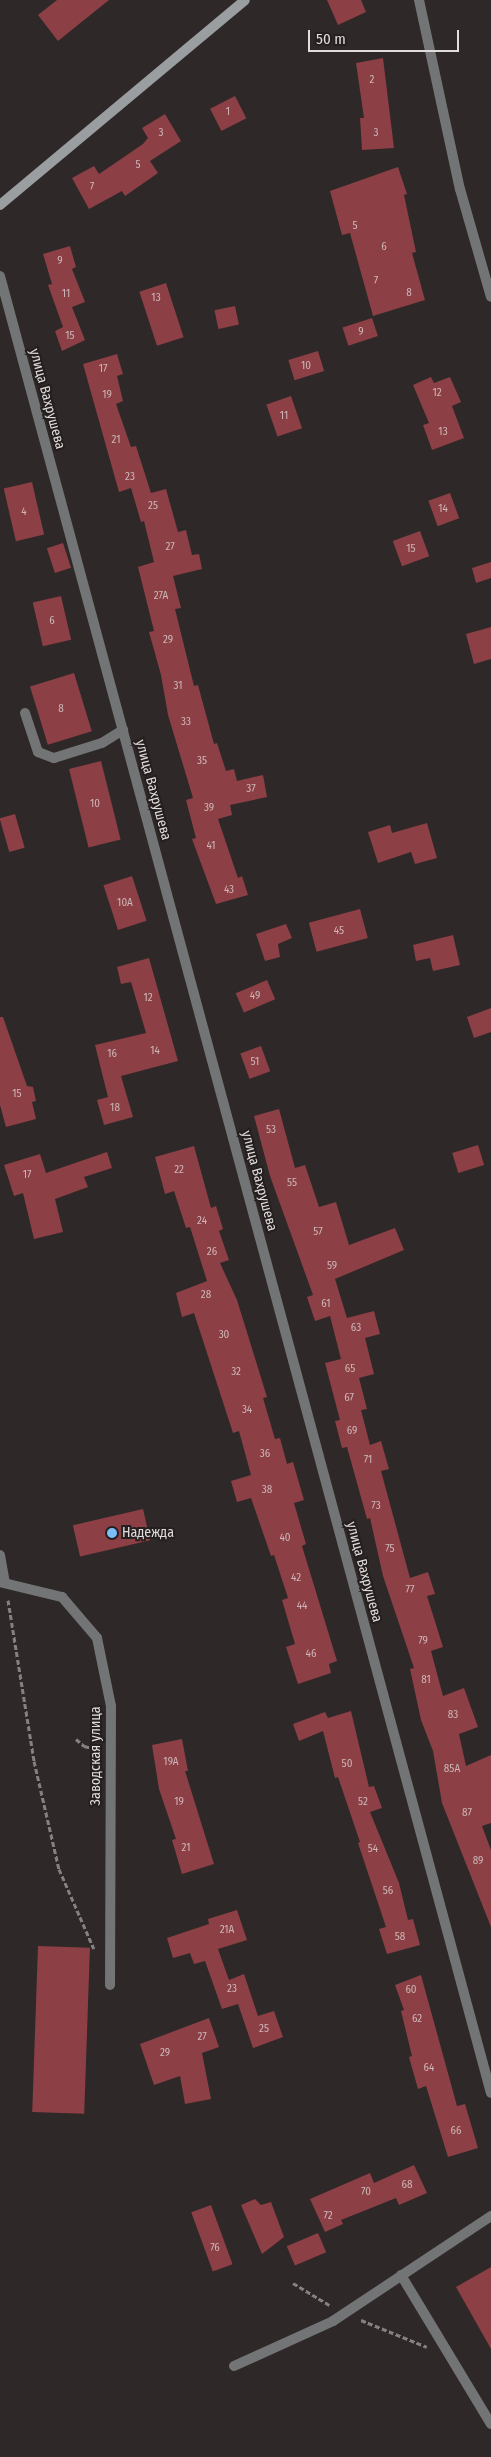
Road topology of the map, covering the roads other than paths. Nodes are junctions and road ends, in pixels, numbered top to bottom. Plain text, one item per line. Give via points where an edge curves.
1 (244, 0) edge
2 (419, 0) edge
3 (0, 204) edge
4 (0, 276) edge
5 (491, 297) edge
6 (25, 713) dead end
7 (123, 730) junction
8 (0, 1555) edge
9 (3, 1582) edge
10 (110, 1985) dead end
11 (491, 2093) edge
12 (491, 2216) edge
13 (401, 2275) junction
14 (234, 2366) dead end
15 (491, 2424) edge

1 - 3 street
2 - 5 street via 460,189
4 - 7 street, улица Вахрушева
6 - 7 street via 38,752 54,758 102,743
7 - 11 street, улица Вахрушева
8 - 9 street
9 - 10 street, Заводская улица via 62,1597 97,1638 111,1706
12 - 13 street
13 - 14 street via 344,2314
13 - 15 street

